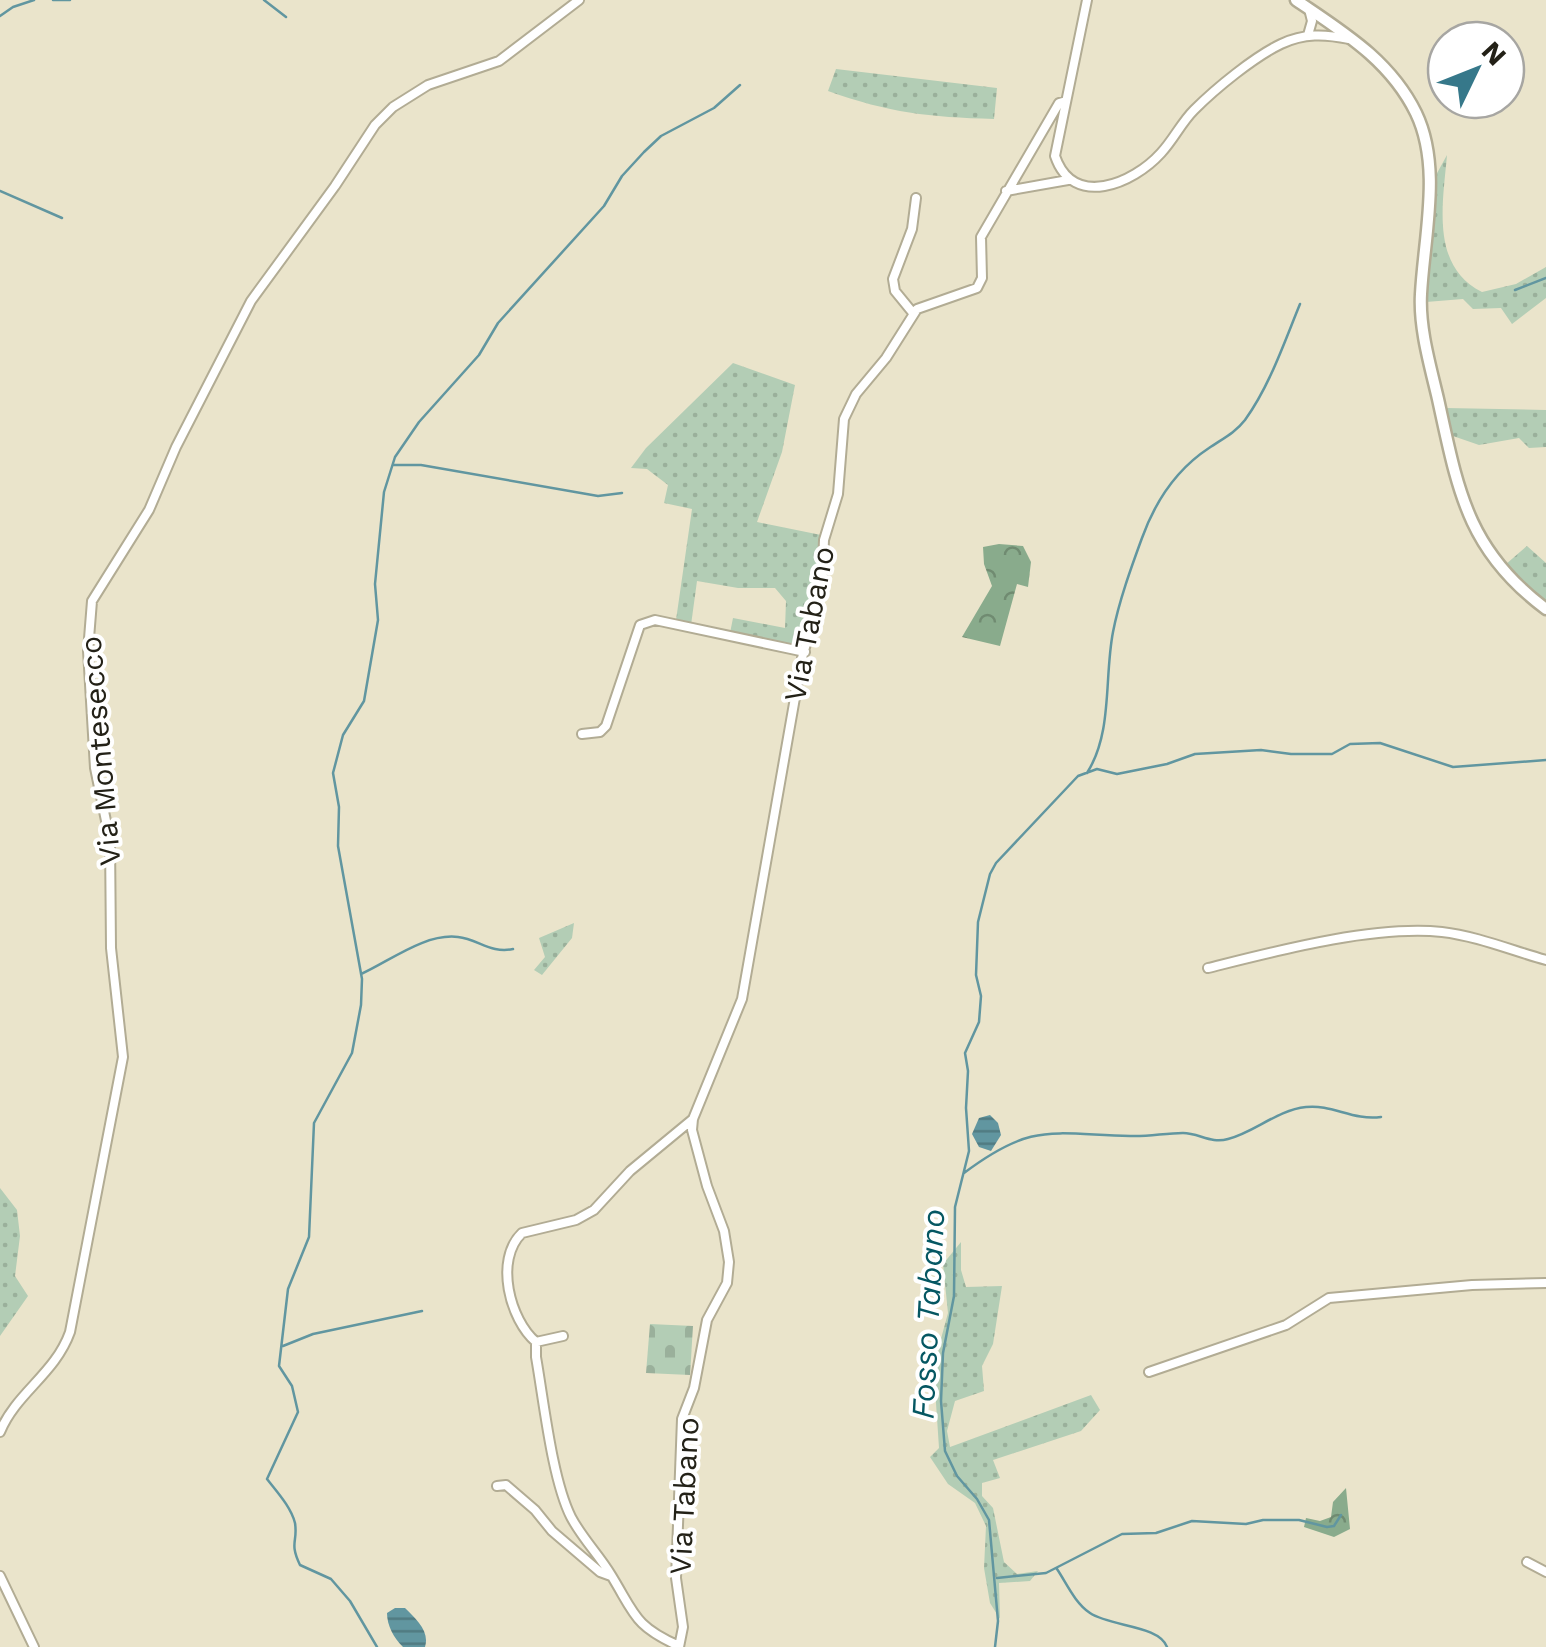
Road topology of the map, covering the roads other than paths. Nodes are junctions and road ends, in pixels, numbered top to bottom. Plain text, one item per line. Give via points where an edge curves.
1 (579, 0) edge
2 (1087, 0) edge
3 (1296, 0) edge
4 (1310, 10) junction
5 (1328, 22) junction
6 (1312, 33) junction
7 (1352, 39) junction
8 (1066, 101) junction
9 (1068, 180) junction
10 (1006, 191) junction
11 (916, 198) dead end
12 (913, 313) junction
13 (1546, 609) edge
14 (805, 652) junction
15 (582, 734) dead end
16 (1546, 960) edge
17 (1208, 968) dead end
18 (692, 1118) junction
19 (1546, 1283) edge
20 (563, 1336) dead end
21 (536, 1342) junction
22 (1148, 1372) dead end
23 (0, 1432) edge
24 (497, 1486) dead end
25 (1526, 1562) dead end
26 (1546, 1572) edge
27 (0, 1576) edge
28 (612, 1576) junction
29 (679, 1646) edge
30 (34, 1647) edge

1 - 23 street, Via Montesecco via 499,61 428,86 374,125 251,301 149,510 92,601 95,768 110,840 110,948 123,1056 70,1332
2 - 8 street
3 - 4 main road
4 - 5 main road
4 - 6 street
5 - 6 street
5 - 7 main road
6 - 7 street
6 - 9 street via 1262,55 1196,108 1148,166 1094,188
7 - 13 main road via 1406,94 1426,143 1420,299 1457,485 1486,550
8 - 9 street via 1055,156
8 - 10 street via 1059,102
9 - 10 street
10 - 12 street via 981,237 976,288
11 - 12 street via 894,280
12 - 14 street, Via Tabano via 844,419 838,494
14 - 15 street via 645,622 606,726
14 - 18 street, Via Tabano via 742,999
16 - 17 street via 1444,932 1400,932
18 - 21 street, Via Tabano via 594,1210 517,1237 508,1268 514,1309
18 - 29 street, Via Tabano via 729,1262 682,1419
19 - 22 street via 1329,1298 1286,1325
20 - 21 street
21 - 28 street, Via Tabano via 562,1493
24 - 28 street via 506,1485
25 - 26 street
27 - 30 street
28 - 29 street, Via Tabano via 634,1618

